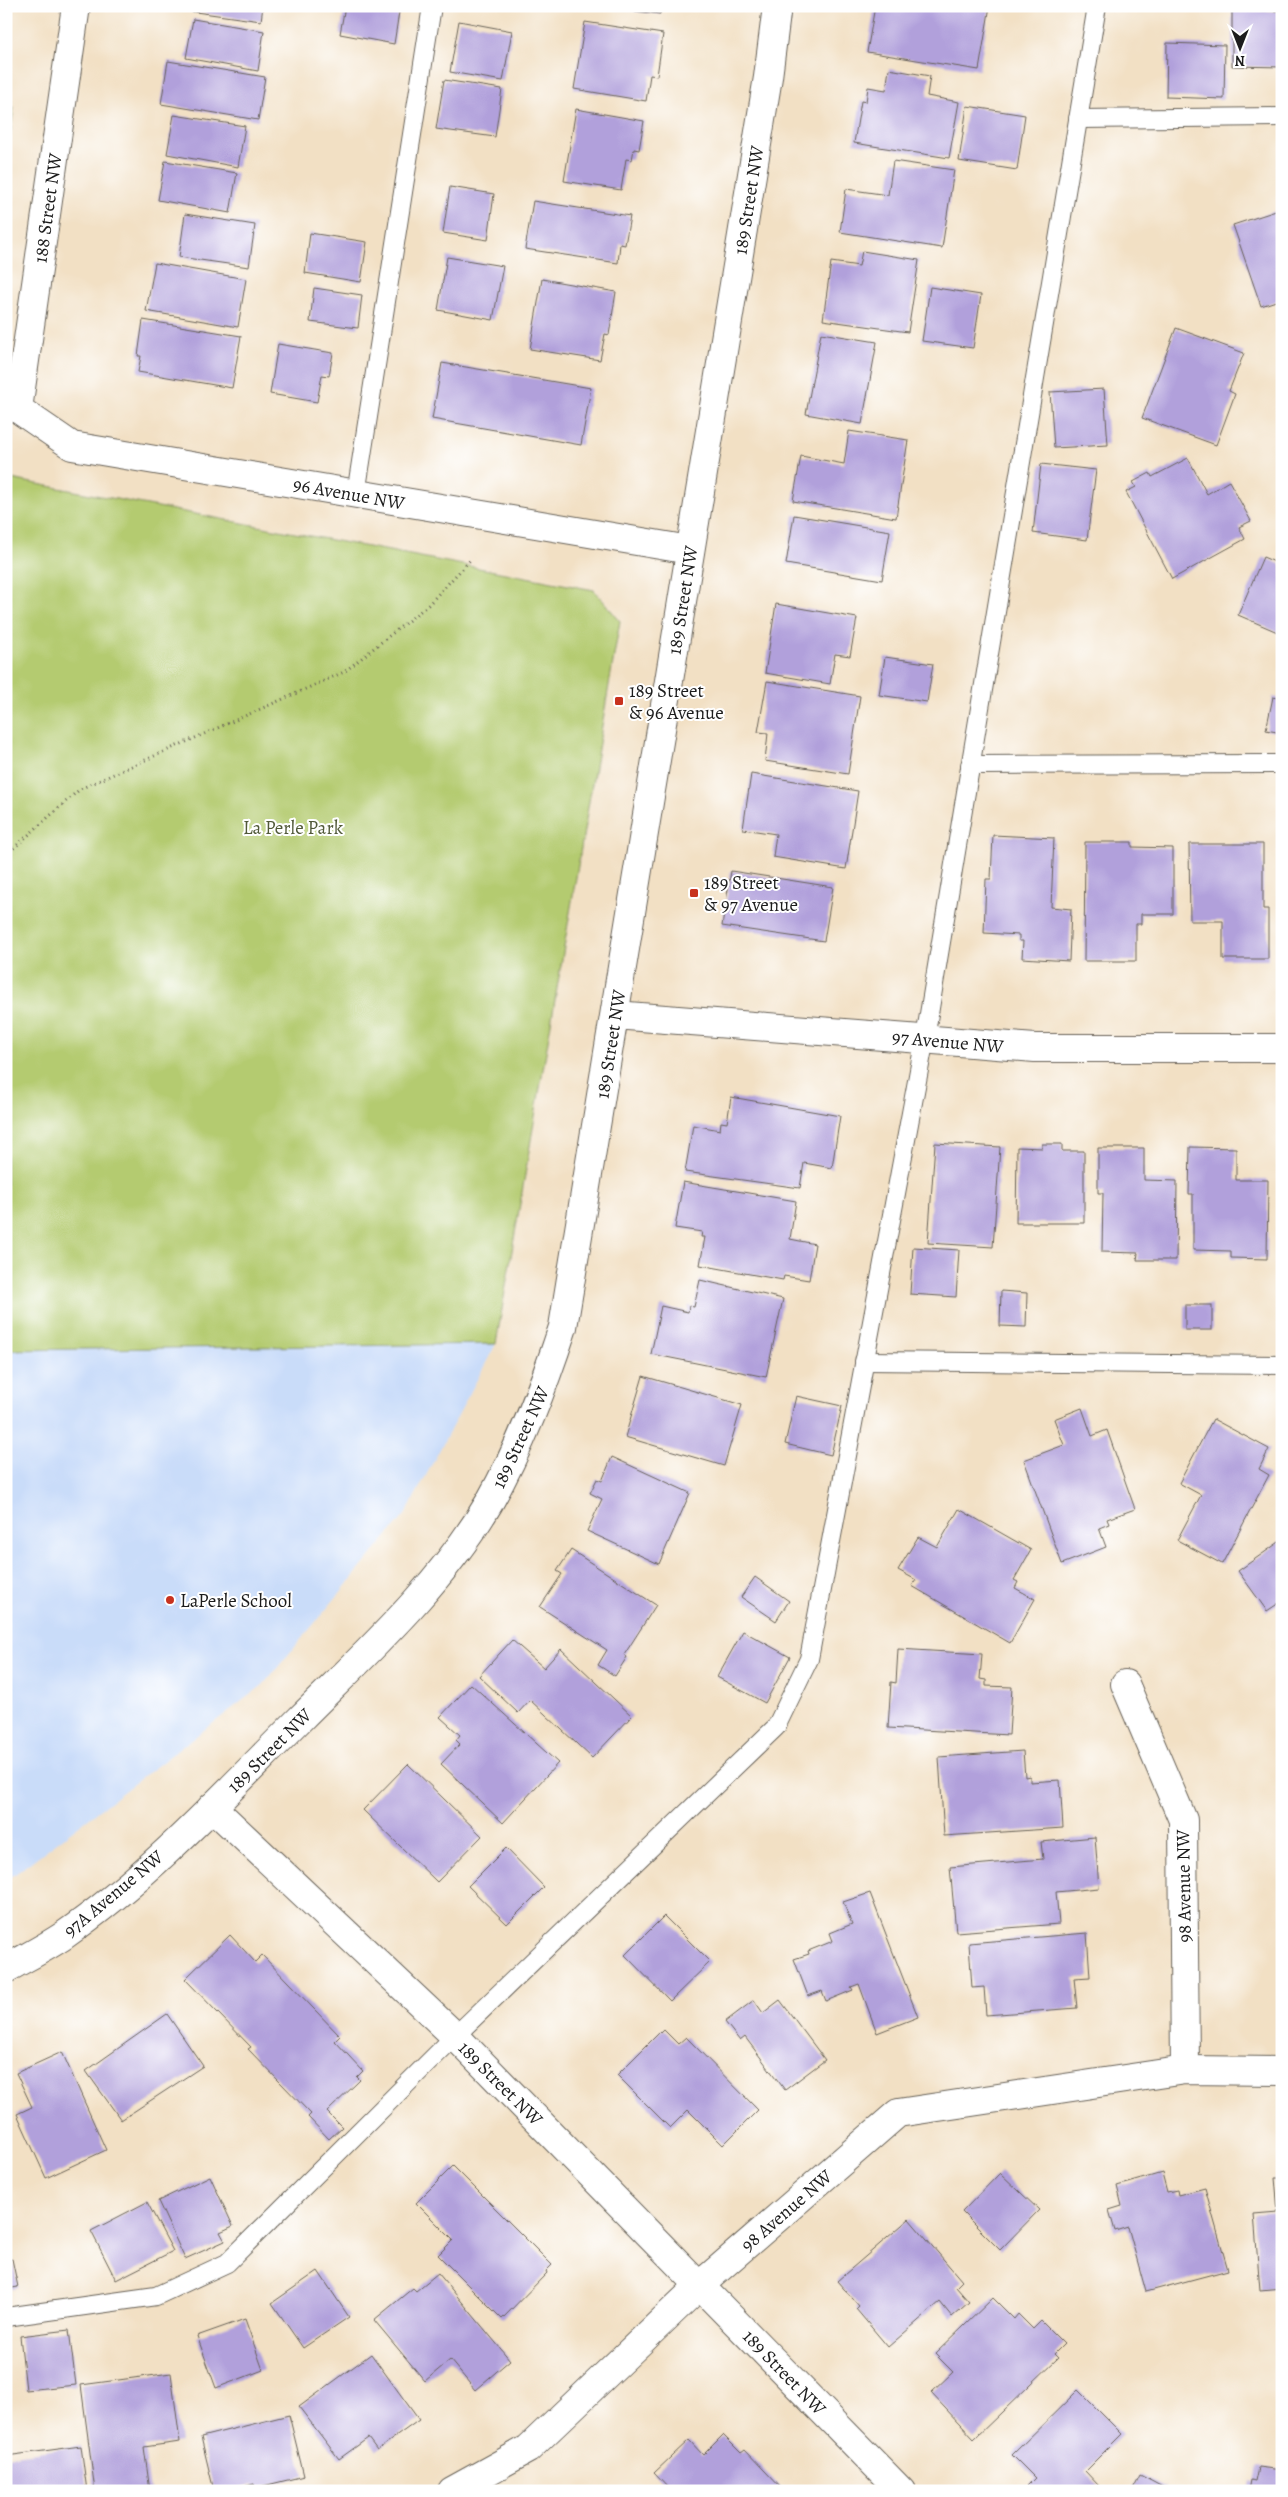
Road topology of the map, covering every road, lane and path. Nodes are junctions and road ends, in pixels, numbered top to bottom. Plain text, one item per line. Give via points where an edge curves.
1 (76, 6) edge
2 (432, 6) edge
3 (777, 6) edge
4 (1097, 6) edge
5 (1282, 118) edge
6 (1078, 119) junction
7 (18, 409) joint
8 (356, 494) junction
9 (690, 550) junction
10 (472, 558) dead end
11 (1282, 764) edge
12 (970, 765) junction
13 (6, 855) edge
14 (616, 1015) junction
15 (925, 1038) junction
16 (1282, 1048) edge
17 (864, 1361) junction
18 (1282, 1365) edge
19 (1125, 1684) dead end
20 (212, 1806) junction
21 (6, 1969) edge
22 (456, 2036) junction
23 (1185, 2070) junction
24 (1282, 2071) edge
25 (700, 2285) junction
26 (6, 2317) edge
27 (452, 2491) edge
28 (901, 2491) edge

1 - 7 street, 188 Street NW
2 - 8 lane
3 - 9 street, 189 Street NW
4 - 6 lane
5 - 6 lane
6 - 12 lane
7 - 8 street, 96 Avenue NW via 72,446
8 - 9 street, 96 Avenue NW
9 - 14 street, 189 Street NW
10 - 13 path via 428,605 344,672 80,789
11 - 12 lane
12 - 15 lane
14 - 15 street, 97 Avenue NW
14 - 20 street, 189 Street NW via 563,1326 542,1393 514,1454 488,1504 456,1552 411,1609
15 - 16 street, 97 Avenue NW via 1035,1048
15 - 17 lane
17 - 18 lane
17 - 22 lane via 809,1660 776,1727
19 - 23 street, 98 Avenue NW via 1183,1820
20 - 21 street, 97A Avenue NW via 122,1891 62,1937
20 - 22 street, 189 Street NW
22 - 25 street, 189 Street NW
22 - 26 lane via 227,2263 156,2296
23 - 24 street, 98 Avenue NW
23 - 25 street, 98 Avenue NW via 898,2113
25 - 27 street, 98 Avenue NW via 528,2449
25 - 28 street, 189 Street NW

